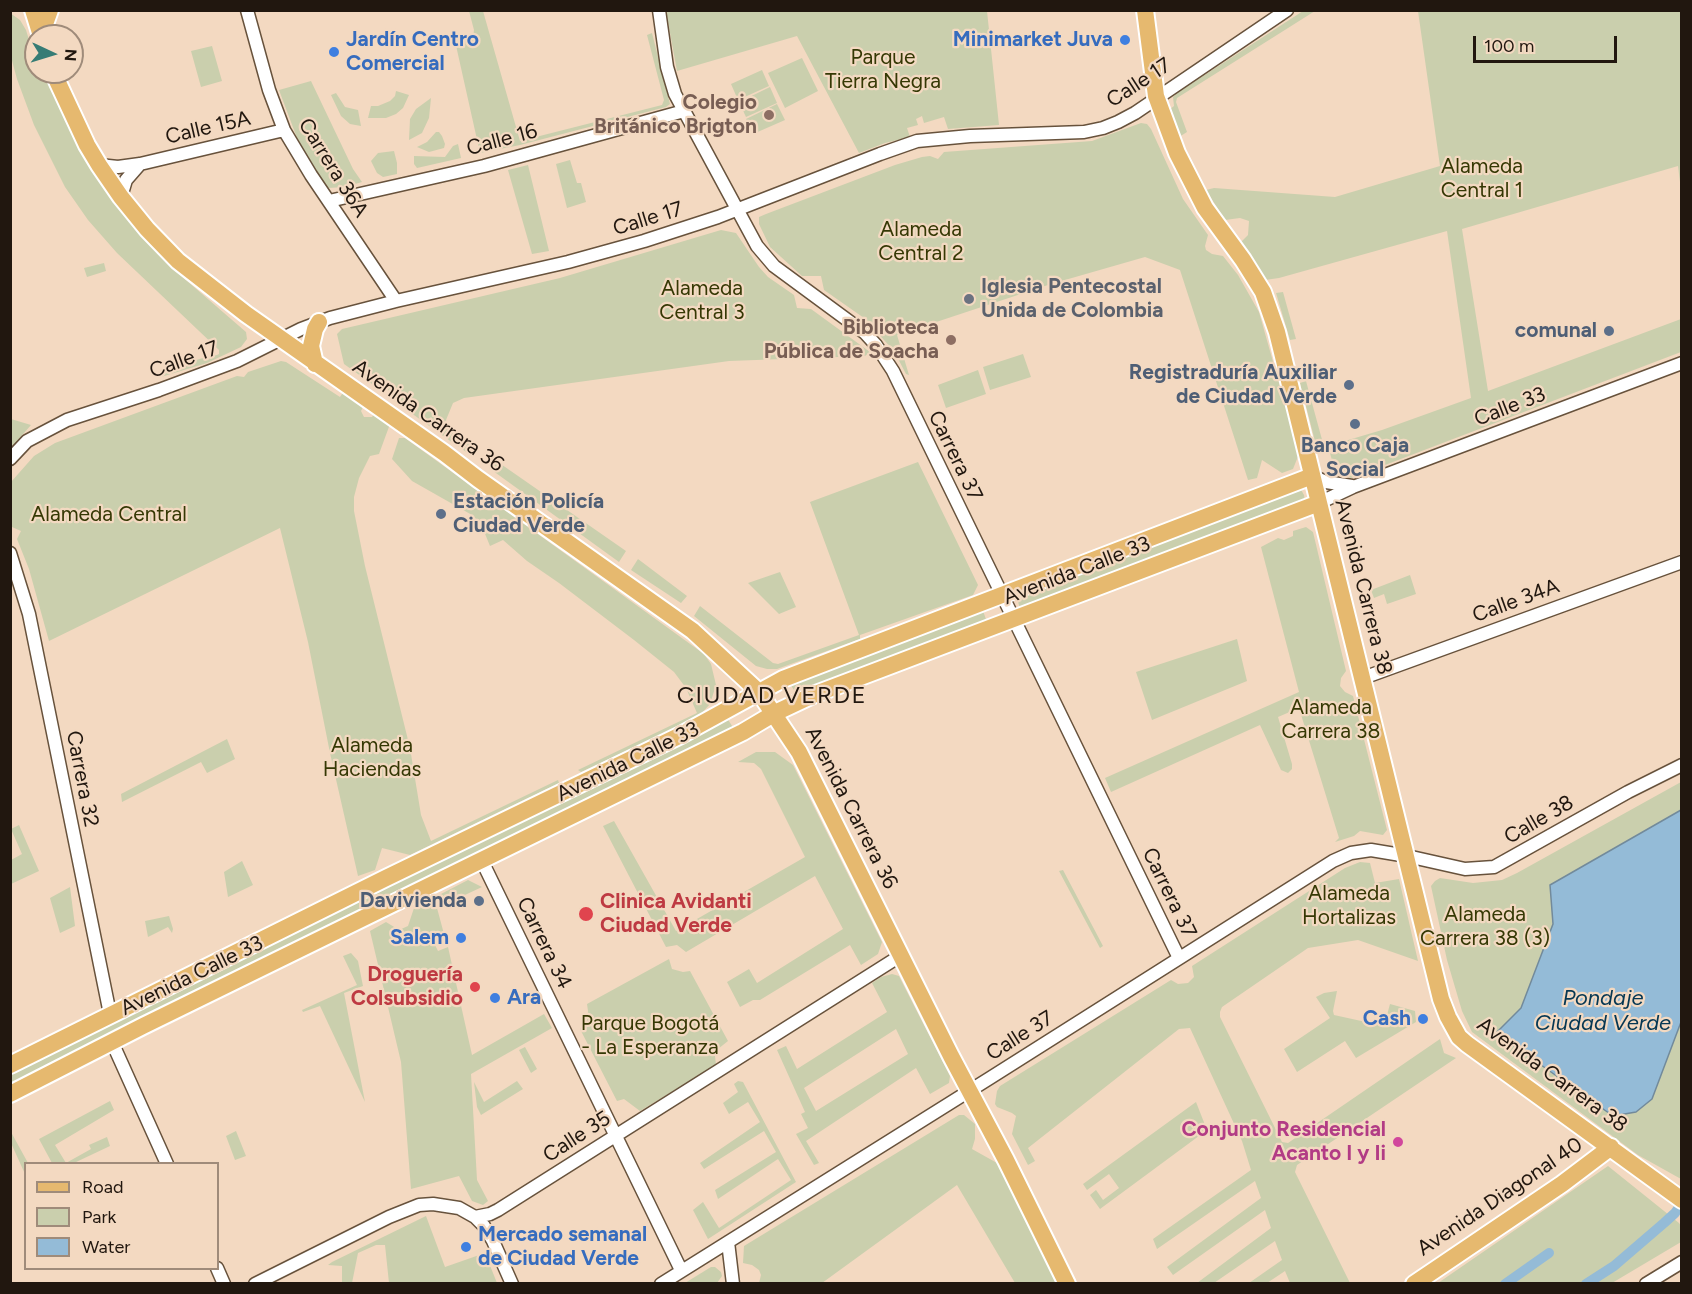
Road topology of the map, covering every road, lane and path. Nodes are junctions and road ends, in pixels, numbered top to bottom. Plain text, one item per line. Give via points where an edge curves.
1 (247, 10) edge
2 (658, 10) edge
3 (1145, 10) edge
4 (1287, 10) edge
5 (58, 84) edge
6 (1156, 96) junction
7 (684, 111) junction
8 (284, 130) junction
9 (140, 164) junction
10 (99, 165) junction
11 (121, 197) junction
12 (329, 201) junction
13 (738, 209) junction
14 (396, 301) junction
15 (319, 322) junction
16 (282, 339) junction
17 (1682, 363) edge
18 (315, 364) junction
19 (10, 459) edge
20 (1312, 476) junction
21 (1353, 486) junction
22 (1319, 503) junction
23 (10, 553) edge
24 (1682, 562) edge
25 (1001, 596) junction
26 (1013, 620) junction
27 (1363, 678) junction
28 (759, 692) junction
29 (775, 713) junction
30 (1682, 765) edge
31 (1407, 856) junction
32 (481, 859) junction
33 (900, 956) junction
34 (1179, 958) junction
35 (110, 1014) junction
36 (112, 1042) junction
37 (10, 1065) edge
38 (969, 1091) junction
39 (10, 1094) edge
40 (616, 1134) junction
41 (1611, 1147) junction
42 (166, 1162) edge
43 (1679, 1197) edge
44 (475, 1217) junction
45 (728, 1242) junction
46 (1682, 1262) edge
47 (217, 1270) edge
48 (681, 1270) junction
49 (224, 1284) edge
50 (255, 1284) edge
51 (512, 1284) edge
52 (661, 1284) edge
53 (733, 1284) edge
54 (1067, 1284) edge
55 (1414, 1284) edge
56 (1646, 1284) edge

1 - 8 street, Carrera 36A
2 - 7 street, Carrera 37 via 667,67
3 - 6 main road, Avenida Carrera 38
4 - 6 street, Calle 17
5 - 10 main road, Avenida Carrera 36
6 - 13 street, Calle 17 via 1118,122 1084,132 962,136 915,142
6 - 20 main road, Avenida Carrera 38 via 1198,195 1267,302
7 - 12 street, Calle 16 via 484,166
7 - 13 street, Carrera 37
8 - 9 street, Calle 15A
8 - 12 street, Carrera 36A
9 - 10 street, Calle 15A
9 - 11 street via 126,180
10 - 11 main road, Avenida Carrera 36
11 - 16 main road, Avenida Carrera 36 via 178,261
12 - 14 street, Carrera 36A
13 - 14 street, Calle 17 via 568,262
13 - 25 street, Carrera 37 via 757,246 774,266 856,326 885,358
14 - 15 street, Calle 17
15 - 16 street, Calle 17
15 - 18 main road via 311,346
16 - 18 main road, Avenida Carrera 36
16 - 19 street, Calle 17 via 237,361 67,420 27,441
17 - 21 street, Calle 33
18 - 28 main road, Avenida Carrera 36 via 693,631
20 - 21 street
20 - 22 main road, Avenida Carrera 38
20 - 25 main road, Avenida Calle 33
21 - 22 street, Calle 33
22 - 26 main road, Avenida Calle 33
22 - 27 main road, Avenida Carrera 38
23 - 35 street, Carrera 32 via 28,614
24 - 27 street, Calle 34A
25 - 26 street, Carrera 37
25 - 28 main road, Avenida Calle 33 via 807,669
26 - 29 main road, Avenida Calle 33 via 829,688
26 - 34 street, Carrera 37
27 - 31 main road, Avenida Carrera 38
28 - 29 main road, Avenida Carrera 36
28 - 35 main road, Avenida Calle 33 via 681,735
29 - 32 main road, Avenida Calle 33
29 - 33 main road, Avenida Carrera 36 via 799,752
30 - 31 street, Calle 38 via 1494,867 1465,869
31 - 34 street, Calle 37 via 1371,850 1333,861
31 - 41 main road, Avenida Carrera 38 via 1441,999 1459,1036
32 - 36 main road, Avenida Calle 33
32 - 40 street, Carrera 34
33 - 38 main road, Avenida Carrera 36
33 - 40 street, Calle 35
34 - 38 street, Calle 37
35 - 37 main road, Avenida Calle 33
36 - 39 main road, Avenida Calle 33
36 - 42 street
38 - 45 street, Calle 37
38 - 54 main road, Avenida Carrera 36
40 - 44 street, Calle 35 via 498,1210
40 - 48 street, Carrera 34
41 - 43 main road, Avenida Carrera 38
41 - 55 main road, Avenida Diagonal 40
44 - 50 street via 459,1208 419,1205
44 - 51 street via 493,1241
45 - 48 street, Calle 37
45 - 53 street
46 - 56 street
47 - 49 street
48 - 52 street, Calle 37

